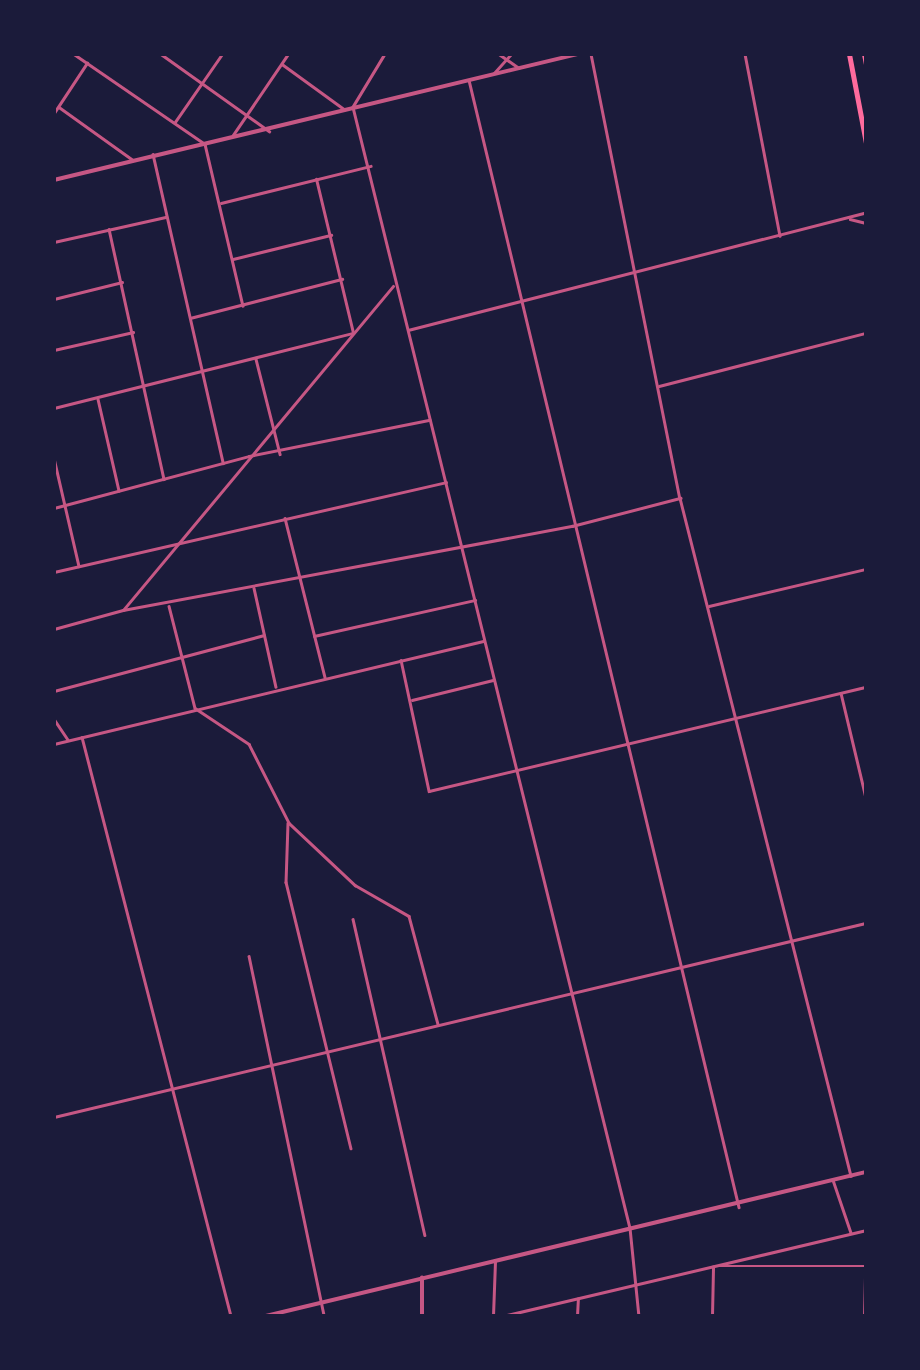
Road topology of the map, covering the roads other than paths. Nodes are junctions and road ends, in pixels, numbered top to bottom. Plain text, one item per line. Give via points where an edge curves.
1 (74, 54) edge
2 (161, 54) edge
3 (222, 54) edge
4 (288, 54) edge
5 (385, 54) edge
6 (499, 54) edge
7 (511, 54) edge
8 (578, 54) edge
9 (591, 54) edge
10 (745, 54) edge
11 (849, 54) edge
12 (864, 54) edge
13 (507, 60) junction
14 (87, 64) junction
15 (282, 64) junction
16 (866, 64) edge
17 (519, 68) junction
18 (494, 74) junction
19 (468, 80) junction
20 (202, 83) junction
21 (59, 107) junction
22 (353, 107) junction
23 (344, 109) junction
24 (54, 113) edge
25 (248, 114) junction
26 (175, 122) junction
27 (268, 131) junction
28 (233, 135) junction
29 (866, 143) edge
30 (205, 144) junction
31 (153, 154) junction
32 (135, 162) junction
33 (370, 166) junction
34 (54, 173) edge
35 (62, 178) junction
36 (316, 179) junction
37 (54, 180) edge
38 (221, 203) junction
39 (866, 212) edge
40 (166, 217) junction
41 (850, 219) junction
42 (866, 223) edge
43 (109, 229) junction
44 (331, 235) junction
45 (780, 236) junction
46 (54, 242) edge
47 (233, 259) junction
48 (633, 270) junction
49 (342, 279) junction
50 (122, 282) junction
51 (393, 286) junction
52 (54, 299) edge
53 (521, 300) junction
54 (243, 306) junction
55 (190, 318) junction
56 (407, 330) junction
57 (133, 332) junction
58 (353, 333) junction
59 (866, 333) edge
60 (54, 350) edge
61 (256, 359) junction
62 (201, 372) junction
63 (145, 386) junction
64 (658, 386) junction
65 (98, 398) junction
66 (54, 408) edge
67 (429, 420) junction
68 (272, 429) junction
69 (280, 454) junction
70 (249, 456) junction
71 (54, 458) edge
72 (223, 463) junction
73 (164, 479) junction
74 (446, 482) junction
75 (119, 491) junction
76 (680, 498) junction
77 (65, 505) junction
78 (54, 508) edge
79 (285, 516) junction
80 (572, 526) junction
81 (187, 538) junction
82 (461, 545) junction
83 (79, 566) junction
84 (866, 569) edge
85 (54, 572) edge
86 (298, 577) junction
87 (253, 587) junction
88 (475, 600) junction
89 (169, 606) junction
90 (709, 606) junction
91 (123, 610) junction
92 (54, 629) edge
93 (264, 635) junction
94 (314, 636) junction
95 (484, 641) junction
96 (182, 657) junction
97 (401, 660) junction
98 (325, 677) junction
99 (493, 680) junction
100 (276, 687) junction
101 (866, 687) edge
102 (54, 691) edge
103 (841, 693) junction
104 (412, 700) junction
105 (195, 708) junction
106 (54, 719) edge
107 (736, 719) junction
108 (82, 737) junction
109 (68, 741) junction
110 (626, 741) junction
111 (54, 744) edge
112 (513, 770) junction
113 (866, 799) edge
114 (289, 823) junction
115 (353, 919) dead end
116 (866, 923) edge
117 (790, 941) junction
118 (249, 956) dead end
119 (678, 968) junction
120 (568, 994) junction
121 (438, 1025) junction
122 (381, 1039) junction
123 (330, 1052) junction
124 (275, 1064) junction
125 (175, 1088) junction
126 (54, 1117) edge
127 (351, 1148) dead end
128 (866, 1172) edge
129 (851, 1176) junction
130 (833, 1180) junction
131 (739, 1207) junction
132 (630, 1228) junction
133 (866, 1230) edge
134 (852, 1233) junction
135 (425, 1235) dead end
136 (866, 1242) edge
137 (495, 1261) junction
138 (713, 1266) junction
139 (866, 1266) edge
140 (422, 1278) junction
141 (640, 1284) junction
142 (578, 1299) junction
143 (324, 1302) junction
144 (536, 1308) junction
145 (230, 1316) edge
146 (266, 1316) edge
147 (324, 1316) edge
148 (422, 1316) edge
149 (493, 1316) edge
150 (503, 1316) edge
151 (536, 1316) edge
152 (577, 1316) edge
153 (639, 1316) edge
154 (712, 1316) edge
155 (864, 1316) edge

1 - 14 street
2 - 20 street
3 - 20 street
4 - 15 street
5 - 22 street
6 - 13 street
7 - 13 street
8 - 17 street
9 - 48 street
10 - 45 street
11 - 29 highway
12 - 16 highway
13 - 17 street
13 - 18 street
14 - 21 street
14 - 26 street
15 - 23 street
15 - 25 street
17 - 18 street
18 - 19 street
19 - 22 street
19 - 53 street
20 - 25 street
20 - 26 street
21 - 24 street
21 - 32 street
22 - 23 street
22 - 33 street
23 - 27 street
25 - 27 street
25 - 28 street
26 - 30 street
27 - 28 street
28 - 30 street
30 - 31 street
30 - 38 street
31 - 32 street
31 - 40 street
32 - 35 street
33 - 36 street
33 - 51 street
34 - 35 street
35 - 37 street
36 - 38 street
36 - 44 street
38 - 47 street
39 - 41 street
40 - 43 street
40 - 55 street
41 - 42 street
41 - 45 street
43 - 46 street
43 - 50 street
44 - 47 street
44 - 49 street
45 - 48 street
47 - 54 street
48 - 53 street
48 - 64 street
49 - 54 street
49 - 58 street
50 - 52 street
50 - 57 street
51 - 56 street
51 - 58 street
53 - 56 street
53 - 80 street
54 - 55 street
55 - 62 street
56 - 67 street
57 - 60 street
57 - 63 street
58 - 61 street
58 - 68 street
59 - 64 street
61 - 62 street
61 - 68 street
62 - 63 street
62 - 72 street
63 - 65 street
63 - 73 street
64 - 76 street
65 - 66 street
65 - 75 street
67 - 69 street
67 - 74 street
68 - 69 street
68 - 70 street
69 - 70 street
70 - 72 street
70 - 81 street
71 - 77 street
72 - 73 street
73 - 75 street
74 - 79 street
74 - 82 street
75 - 77 street
76 - 80 street
76 - 90 street
77 - 78 street
77 - 83 street
79 - 81 street
79 - 86 street
80 - 82 street
80 - 110 street
81 - 83 street
81 - 91 street
82 - 86 street
82 - 88 street
83 - 85 street
84 - 90 street
86 - 87 street
86 - 94 street
87 - 89 street
87 - 93 street
88 - 94 street
88 - 95 street
89 - 91 street
89 - 96 street
90 - 107 street
91 - 92 street
93 - 96 street
93 - 100 street
94 - 98 street
95 - 97 street
95 - 99 street
96 - 102 street
96 - 105 street
97 - 98 street
97 - 104 street
98 - 100 street
99 - 104 street
99 - 112 street
100 - 105 street
101 - 103 street
103 - 107 street
103 - 113 street
104 - 112 street via 429,792
105 - 108 street
105 - 114 street via 249,744
106 - 109 street
107 - 110 street
107 - 117 street
108 - 109 street
108 - 125 street
109 - 111 street
110 - 112 street
110 - 119 street
112 - 120 street
114 - 121 street via 355,884 409,916
114 - 123 street via 286,882
115 - 122 street
116 - 117 street
117 - 119 street
117 - 129 street
118 - 124 street
119 - 120 street
119 - 131 street
120 - 121 street
120 - 132 street
121 - 122 street
122 - 123 street
122 - 135 street
123 - 124 street
123 - 127 street
124 - 125 street
124 - 143 street
125 - 126 street
125 - 145 street
128 - 129 street
129 - 130 street
130 - 131 street
130 - 134 street
131 - 132 street
132 - 137 street
132 - 141 street
133 - 134 street
134 - 138 street
136 - 139 street
137 - 140 street
137 - 149 street
138 - 139 street
138 - 141 street
138 - 154 street
139 - 155 street
140 - 143 street
140 - 148 street
141 - 142 street
141 - 153 street
142 - 144 street
142 - 152 street
143 - 146 street
143 - 147 street
144 - 150 street
144 - 151 street

